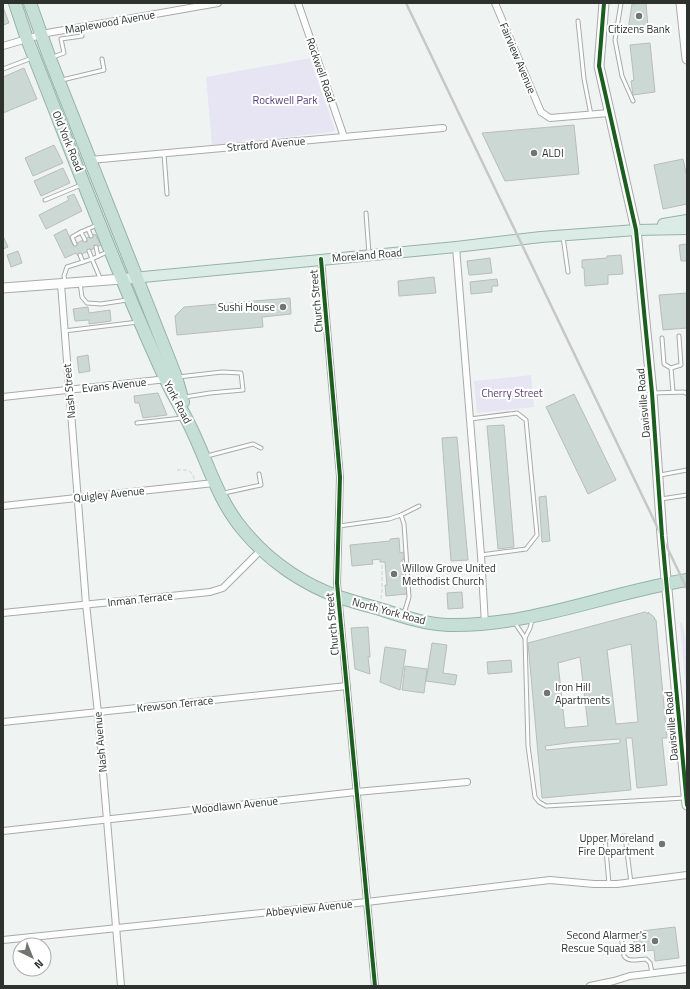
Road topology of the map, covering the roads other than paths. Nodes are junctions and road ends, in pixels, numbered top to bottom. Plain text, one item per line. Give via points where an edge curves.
1 (15, 3) edge
2 (30, 3) edge
3 (218, 3) edge
4 (298, 3) edge
5 (495, 3) edge
6 (604, 3) edge
7 (621, 3) edge
8 (681, 3) edge
9 (578, 21) dead end
10 (80, 27) junction
11 (40, 34) junction
12 (27, 38) junction
13 (3, 46) edge
14 (34, 57) junction
15 (50, 59) junction
16 (102, 59) dead end
17 (687, 59) edge
18 (3, 69) edge
19 (59, 82) junction
20 (633, 101) dead end
21 (609, 113) junction
22 (591, 115) junction
23 (443, 128) dead end
24 (344, 137) junction
25 (164, 154) junction
26 (90, 160) junction
27 (84, 183) junction
28 (168, 194) dead end
29 (45, 200) dead end
30 (366, 214) dead end
31 (687, 220) edge
32 (100, 224) junction
33 (88, 229) junction
34 (687, 229) edge
35 (636, 230) junction
36 (81, 232) junction
37 (91, 236) dead end
38 (563, 236) junction
39 (84, 240) dead end
40 (75, 244) dead end
41 (96, 247) dead end
42 (456, 247) junction
43 (111, 250) junction
44 (89, 251) dead end
45 (80, 255) dead end
46 (98, 256) junction
47 (369, 256) junction
48 (92, 259) junction
49 (321, 259) junction
50 (83, 262) junction
51 (568, 272) dead end
52 (138, 278) junction
53 (122, 279) junction
54 (102, 280) junction
55 (80, 282) junction
56 (63, 284) junction
57 (3, 288) edge
58 (131, 300) junction
59 (140, 321) junction
60 (64, 331) junction
61 (679, 336) dead end
62 (662, 338) dead end
63 (671, 368) junction
64 (171, 378) junction
65 (68, 390) junction
66 (673, 392) junction
67 (652, 393) junction
68 (687, 394) edge
69 (3, 397) edge
70 (182, 398) junction
71 (469, 420) junction
72 (137, 423) dead end
73 (188, 423) junction
74 (261, 448) dead end
75 (203, 457) junction
76 (687, 470) edge
77 (259, 474) dead end
78 (658, 475) junction
79 (214, 483) junction
80 (220, 494) junction
81 (687, 495) edge
82 (78, 498) junction
83 (660, 499) junction
84 (3, 506) edge
85 (419, 506) dead end
86 (401, 515) junction
87 (339, 526) junction
88 (261, 550) junction
89 (481, 554) junction
90 (687, 580) edge
91 (666, 584) junction
92 (338, 597) junction
93 (86, 604) junction
94 (3, 613) edge
95 (402, 616) junction
96 (533, 616) junction
97 (509, 620) junction
98 (485, 624) junction
99 (525, 638) junction
100 (347, 686) junction
101 (98, 713) junction
102 (3, 722) edge
103 (467, 782) dead end
104 (356, 792) junction
105 (687, 801) edge
106 (106, 820) junction
107 (3, 831) edge
108 (687, 875) edge
109 (631, 883) junction
110 (609, 884) junction
111 (367, 902) junction
112 (116, 927) junction
113 (621, 936) dead end
114 (3, 940) edge
115 (687, 969) edge
116 (652, 973) junction
117 (121, 986) edge
118 (375, 986) edge
119 (590, 986) edge

1 - 12 highway, Old York Road
2 - 11 highway, Old York Road
3 - 10 street, Maplewood Avenue
4 - 24 street, Rockwell Road
5 - 22 street, Fairview Avenue via 541,112 550,118
6 - 21 street, Davisville Road via 599,66
7 - 20 lane via 615,40 622,76
8 - 17 street
9 - 22 lane via 584,79
10 - 11 street, Maplewood Avenue
10 - 15 lane via 82,36 61,40 64,53
11 - 12 street, Maplewood Avenue
11 - 15 highway, Old York Road
12 - 13 street, Maplewood Avenue
12 - 14 highway, Old York Road
14 - 18 lane
14 - 27 highway, Old York Road
15 - 19 highway, Old York Road
16 - 19 lane via 104,70
19 - 26 highway, Old York Road
21 - 22 street
21 - 35 street, Davisville Road
23 - 24 street, Stratford Avenue
24 - 25 street, Stratford Avenue
25 - 26 street, Stratford Avenue
25 - 28 lane
26 - 52 highway, Old York Road
27 - 29 lane
27 - 32 highway, Old York Road
30 - 47 lane
31 - 35 main road
32 - 33 lane
32 - 43 highway, Old York Road
33 - 36 lane
33 - 37 lane
34 - 35 main road
35 - 38 main road, Moreland Road
35 - 67 street, Davisville Road
36 - 39 lane
36 - 40 lane via 72,237
38 - 42 main road, Moreland Road
38 - 51 lane
41 - 46 lane
42 - 47 main road, Moreland Road
42 - 71 street
43 - 46 lane
43 - 53 highway, Old York Road
44 - 48 lane
45 - 50 lane
46 - 48 lane
47 - 49 main road, Moreland Road
48 - 50 lane
48 - 54 lane
49 - 52 main road, Moreland Road
49 - 87 street, Church Street via 340,477
50 - 56 lane via 67,267
52 - 53 main road, Moreland Road
52 - 64 highway, York Road
53 - 54 street, Moreland Road
53 - 58 highway, York Road
54 - 55 street, Moreland Road
55 - 56 street, Moreland Road
55 - 58 lane via 82,297 87,303
56 - 57 street, Moreland Road
56 - 60 street, Nash Street
58 - 59 highway, York Road
59 - 60 lane
59 - 64 highway, York Road
60 - 65 street, Nash Street
61 - 63 lane via 681,365
62 - 63 lane via 664,364
63 - 66 lane
64 - 65 street, Evans Avenue
64 - 70 highway, York Road
64 - 70 lane via 222,372 241,373 243,390
64 - 73 highway, York Road
65 - 69 street, Evans Avenue
65 - 82 street, Nash Street
66 - 67 lane
66 - 68 lane
67 - 78 street, Davisville Road
70 - 73 highway, York Road
71 - 89 street
71 - 89 lane via 518,413 526,420 536,527 536,535 526,549
72 - 73 lane
73 - 75 highway, North York Road
74 - 75 lane via 253,444
75 - 79 highway, North York Road
76 - 78 lane
77 - 80 lane via 261,485
78 - 83 street, Davisville Road
79 - 80 highway, North York Road
79 - 82 street, Quigley Avenue
80 - 88 highway, North York Road via 242,530
81 - 83 lane
82 - 84 street, Quigley Avenue
82 - 93 street, Nash Avenue
83 - 91 street, Davisville Road
85 - 86 lane
86 - 87 lane
86 - 95 lane via 404,524 409,596
87 - 92 street, Church Street
88 - 92 highway, North York Road via 307,582
88 - 93 street, Inman Terrace via 223,588 210,592
89 - 98 street
90 - 91 highway
91 - 96 highway, North York Road
91 - 105 street, Davisville Road
92 - 95 highway, North York Road
92 - 100 street, Church Street
93 - 94 street, Inman Terrace
93 - 101 street, Nash Avenue
95 - 98 highway, North York Road via 446,625
96 - 97 highway, North York Road
96 - 99 lane
97 - 98 highway, North York Road
97 - 99 lane
99 - 105 lane via 528,746 535,797 539,802 546,806
100 - 101 street, Krewson Terrace
100 - 104 street, Church Street
101 - 102 street, Krewson Terrace
101 - 106 street, Nash Avenue
103 - 104 street, Woodlawn Avenue
104 - 106 street, Woodlawn Avenue
104 - 111 street, Church Street
106 - 107 street, Woodlawn Avenue
106 - 112 street, Nash Avenue
108 - 109 street, Abbeyview Avenue
109 - 110 street, Abbeyview Avenue
109 - 110 lane via 625,836 605,838
110 - 111 street, Abbeyview Avenue via 550,880
111 - 112 street, Abbeyview Avenue
111 - 118 street, Church Street
112 - 114 street, Abbeyview Avenue
112 - 117 street, Nash Avenue
113 - 116 lane via 626,959 646,959 650,963
115 - 116 street
116 - 119 street

